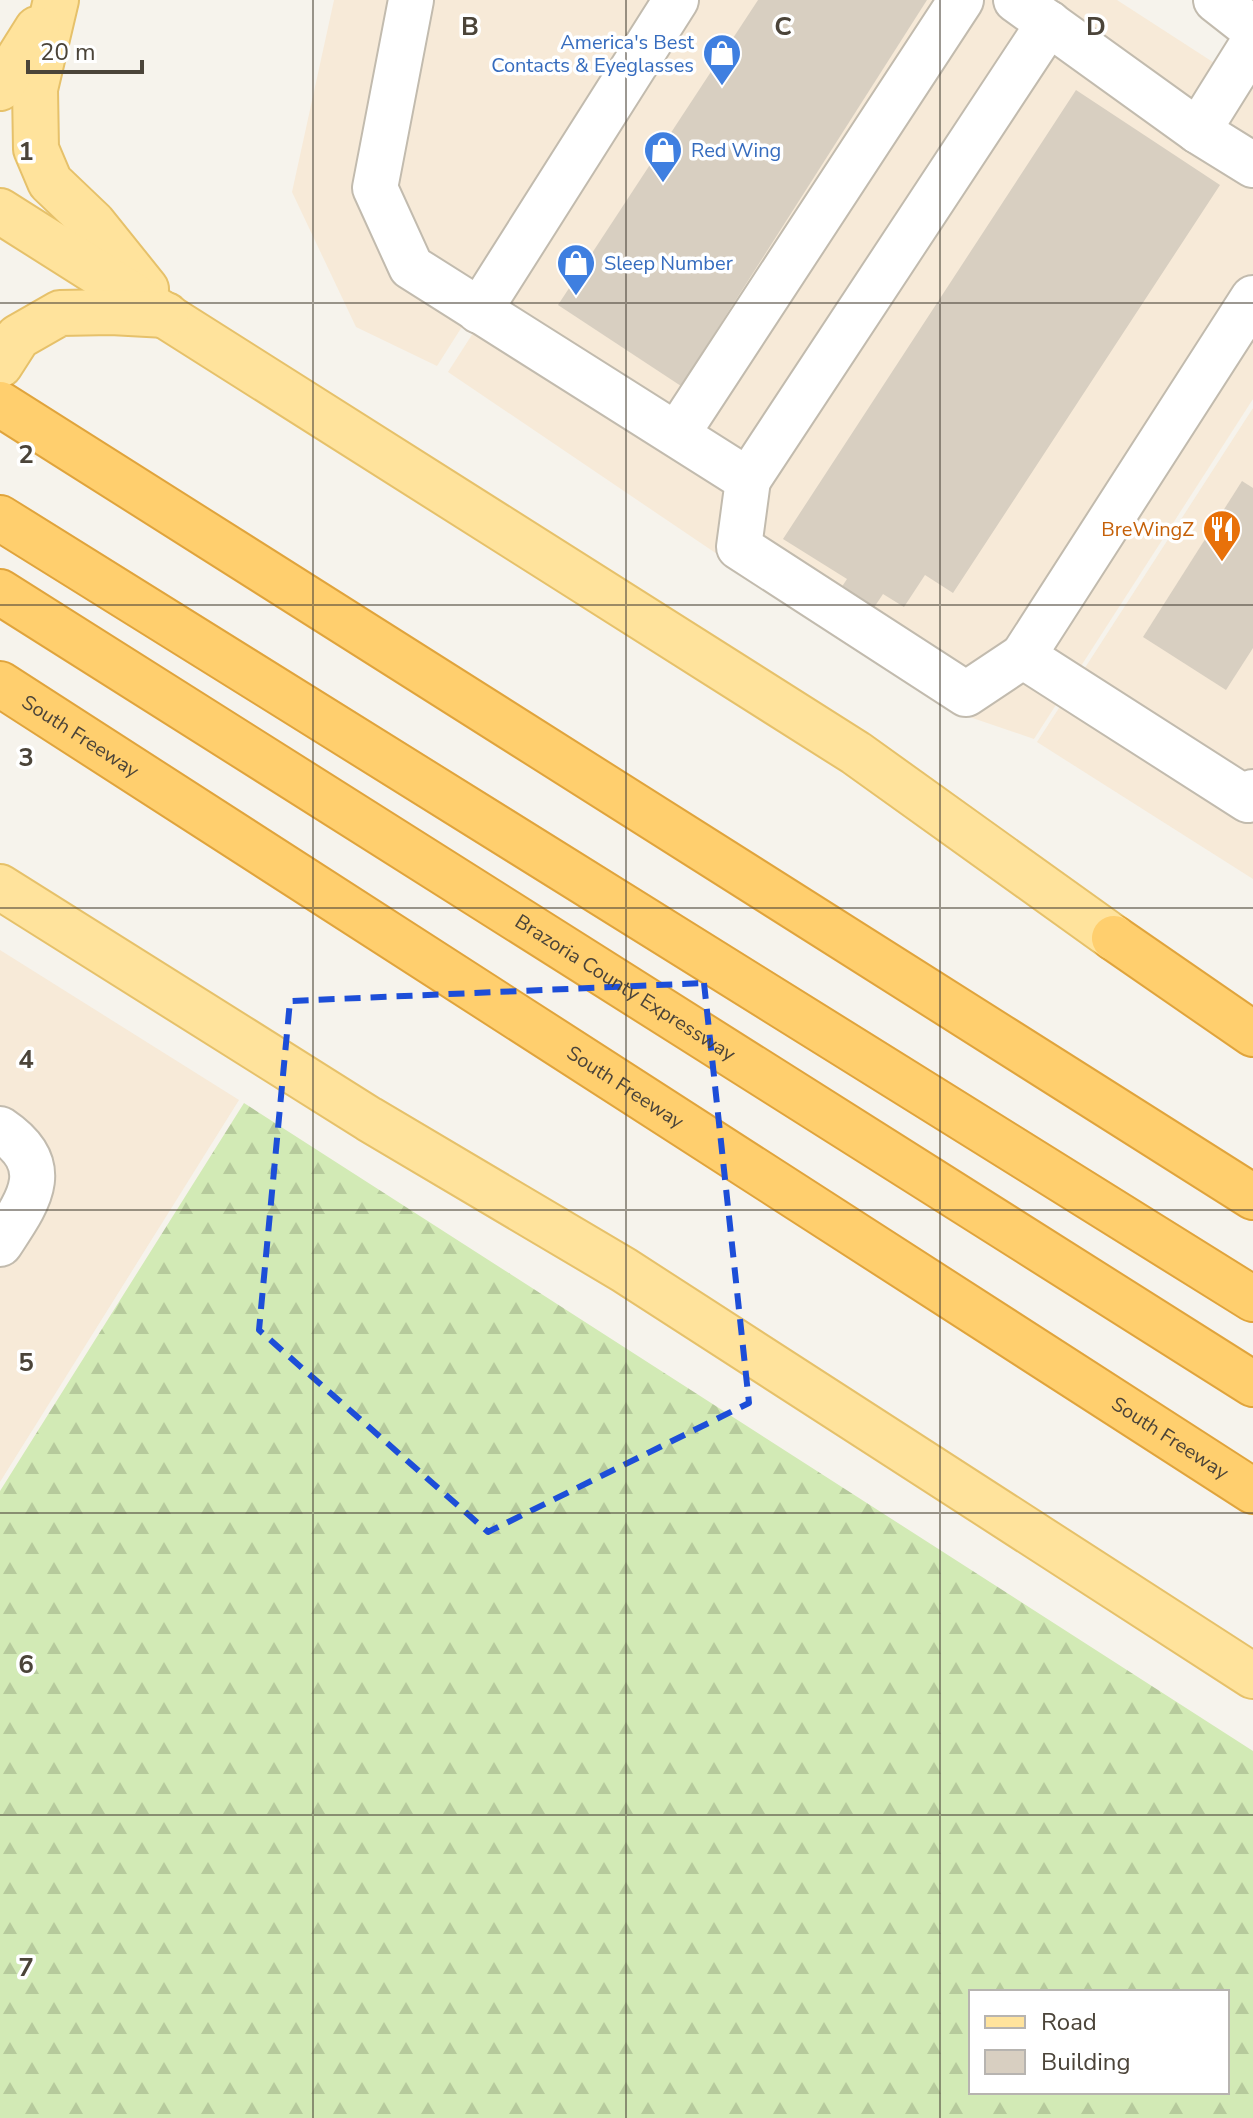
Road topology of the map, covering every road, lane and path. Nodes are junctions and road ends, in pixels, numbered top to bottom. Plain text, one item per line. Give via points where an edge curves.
1 (55, 0) edge
2 (411, 0) edge
3 (676, 0) edge
4 (961, 0) edge
5 (1216, 0) edge
6 (1032, 12) edge
7 (1253, 29) edge
8 (1253, 43) edge
9 (0, 88) edge
10 (1198, 131) junction
11 (1253, 165) edge
12 (0, 211) edge
13 (1253, 298) edge
14 (479, 311) junction
15 (168, 316) junction
16 (0, 365) edge
17 (0, 404) edge
18 (677, 434) junction
19 (748, 480) junction
20 (3, 520) edge
21 (0, 592) edge
22 (1023, 656) junction
23 (0, 684) edge
24 (1253, 792) edge
25 (0, 874) edge
26 (16, 897) edge
27 (1114, 938) joint
28 (1253, 1034) edge
29 (0, 1129) edge
30 (1253, 1197) edge
31 (0, 1244) edge
32 (1253, 1299) edge
33 (1253, 1384) edge
34 (1253, 1491) edge
35 (1253, 1676) edge

1 - 9 main road
1 - 15 main road via 35,89 36,149 50,182 93,223
2 - 14 street via 375,188 411,267
3 - 14 street
4 - 18 street
5 - 7 street
6 - 10 street
6 - 19 street
8 - 10 street
10 - 11 street
12 - 15 main road
13 - 22 street
14 - 18 street
15 - 16 main road via 60,313 18,337
15 - 27 main road via 856,753
17 - 30 highway
18 - 19 street
19 - 22 street via 739,547 966,694
20 - 32 highway
21 - 33 highway, Brazoria County Expressway
22 - 24 street via 1248,800
23 - 34 highway, South Freeway
25 - 26 main road
26 - 35 main road via 369,1119 624,1270
27 - 28 highway
29 - 31 street via 29,1155 33,1178 26,1204

